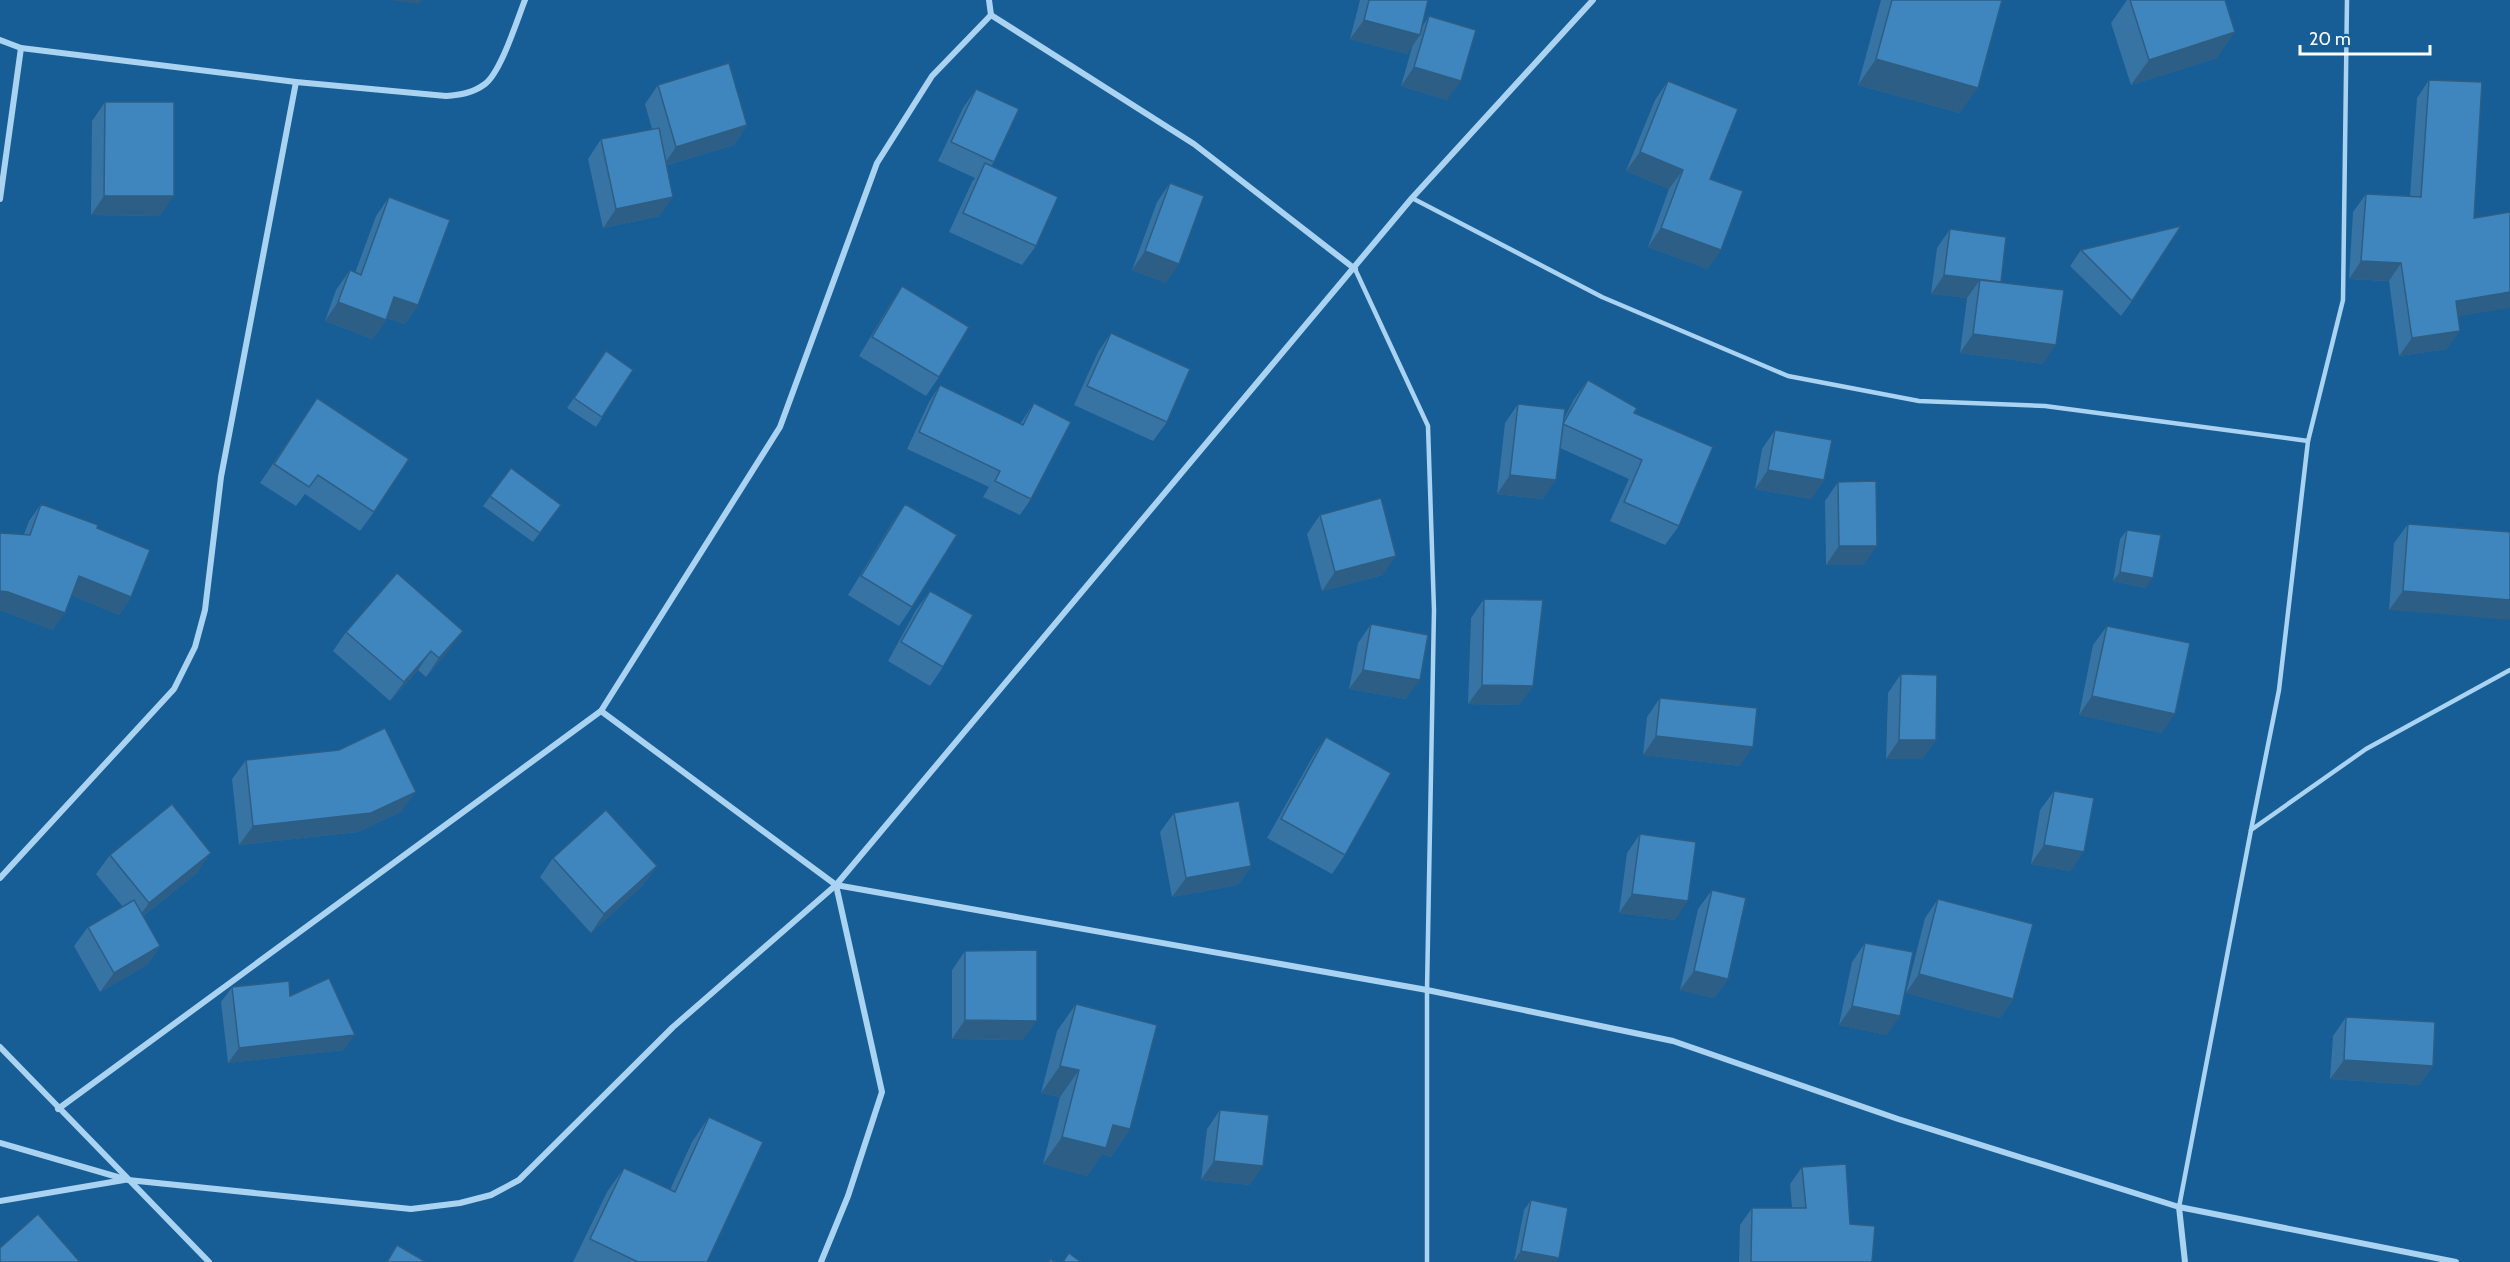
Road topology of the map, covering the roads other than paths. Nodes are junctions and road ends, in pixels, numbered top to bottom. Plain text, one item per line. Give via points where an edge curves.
1 (525, 0) edge
2 (989, 0) edge
3 (1593, 0) edge
4 (2347, 0) edge
5 (991, 15) junction
6 (0, 40) edge
7 (21, 48) junction
8 (296, 82) junction
9 (1412, 198) junction
10 (0, 199) edge
11 (1354, 269) junction
12 (2308, 441) junction
13 (2510, 670) edge
14 (602, 711) junction
15 (2251, 830) junction
16 (0, 878) edge
17 (837, 885) junction
18 (1427, 990) junction
19 (0, 1047) edge
20 (58, 1109) junction
21 (0, 1143) edge
22 (128, 1180) junction
23 (0, 1201) edge
24 (2179, 1208) junction
25 (209, 1262) edge
26 (821, 1262) edge
27 (1427, 1262) edge
28 (2185, 1262) edge
29 (2457, 1262) edge

1 - 8 street via 496,71 486,83 467,94 446,96
2 - 5 street
3 - 9 street
4 - 12 lane via 2343,300
5 - 11 street via 1194,144
5 - 14 street via 932,76 877,162 780,427
6 - 7 street
7 - 8 street
7 - 10 street
8 - 16 street via 221,477 205,610 195,647 174,689
9 - 11 street
9 - 12 lane via 1602,297 1788,376 1919,401 2045,406
11 - 17 street
11 - 18 lane via 1428,426 1434,610
12 - 15 lane via 2279,690
13 - 15 lane via 2366,749
14 - 17 street
14 - 20 street
15 - 24 lane
17 - 18 street
17 - 22 street via 673,1027 519,1180 491,1195 411,1209
17 - 26 street via 882,1092 848,1196
18 - 24 street via 1673,1041 1898,1119
18 - 27 lane
19 - 20 street
20 - 22 street
21 - 22 street
22 - 23 street
22 - 25 street
24 - 28 street
24 - 29 street

